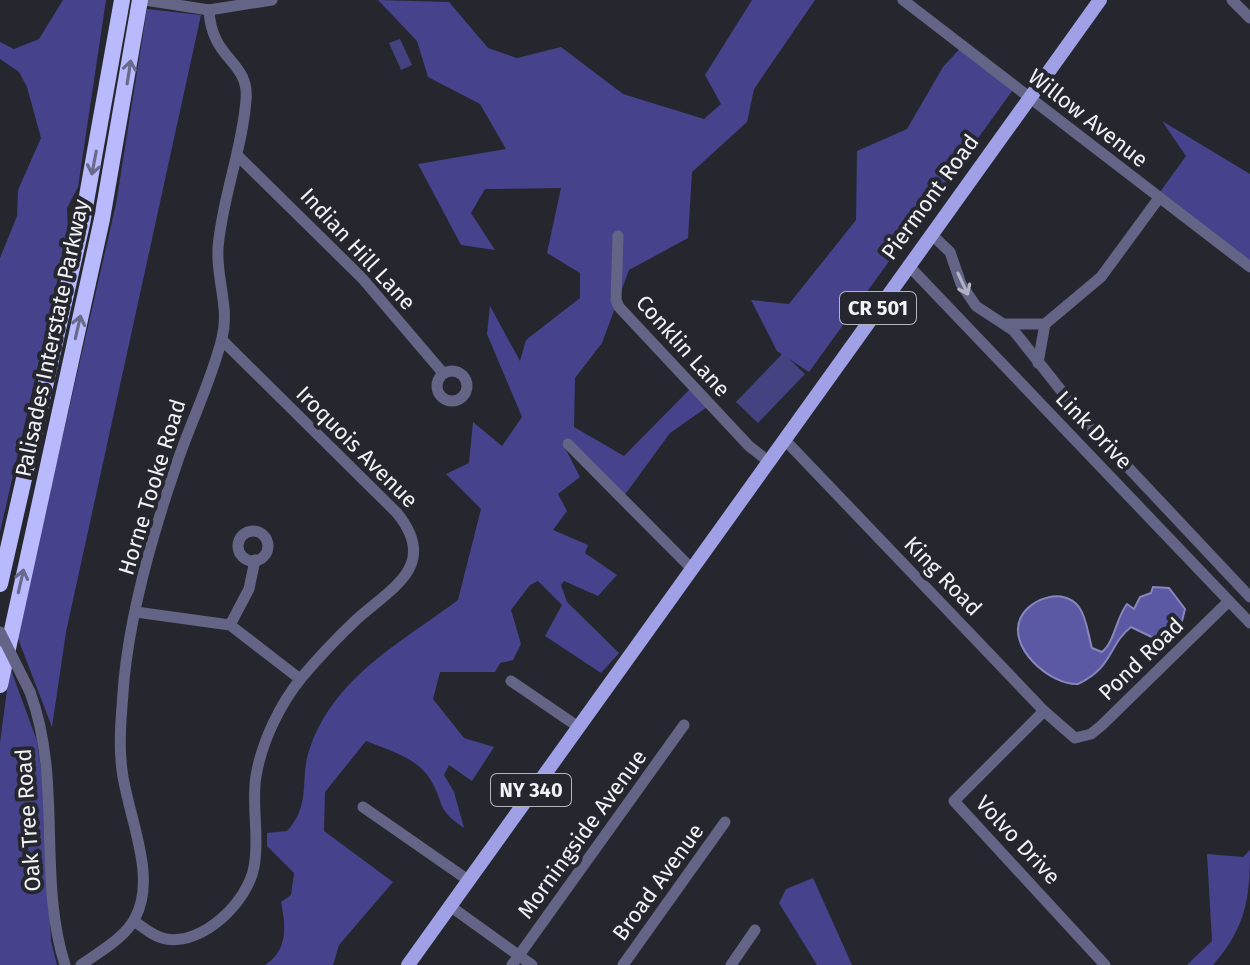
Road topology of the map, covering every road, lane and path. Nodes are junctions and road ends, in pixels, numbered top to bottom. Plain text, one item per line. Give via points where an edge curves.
1 (272, 0) edge
2 (903, 0) edge
3 (1100, 0) edge
4 (1232, 0) edge
5 (122, 2) edge
6 (141, 3) edge
7 (209, 10) junction
8 (1250, 18) edge
9 (1028, 98) junction
10 (239, 157) junction
11 (1159, 198) junction
12 (931, 234) junction
13 (618, 236) dead end
14 (908, 265) junction
15 (1250, 267) edge
16 (1006, 324) junction
17 (1045, 324) junction
18 (222, 340) junction
19 (1038, 363) junction
20 (443, 373) dead end
21 (784, 439) junction
22 (568, 444) dead end
23 (768, 461) junction
24 (255, 560) dead end
25 (690, 567) junction
26 (0, 584) edge
27 (1250, 597) edge
28 (1229, 601) junction
29 (136, 612) junction
30 (656, 615) joint
31 (1250, 623) edge
32 (230, 625) junction
33 (0, 632) edge
34 (300, 679) junction
35 (511, 681) dead end
36 (0, 685) edge
37 (1044, 711) junction
38 (684, 725) dead end
39 (577, 726) junction
40 (1075, 738) joint
41 (363, 807) dead end
42 (725, 822) dead end
43 (468, 880) junction
44 (450, 906) junction
45 (134, 921) junction
46 (755, 930) dead end
47 (516, 960) edge
48 (736, 963) edge
49 (65, 965) edge
50 (81, 965) edge
51 (408, 965) edge
52 (532, 965) edge
53 (623, 965) edge
54 (1105, 965) edge

1 - 7 street
2 - 9 street, Willow Avenue
3 - 9 main road, Piermont Road / CR 501
4 - 8 street
5 -> 26 highway, Palisades Interstate Parkway via 82,224
6 - 7 street
36 -> 6 highway, Palisades Interstate Parkway via 105,205
7 - 10 street, Horne Tooke Road via 210,32 218,48 246,79
9 - 11 street, Willow Avenue
9 - 12 main road, Piermont Road / CR 501
10 - 18 street, Horne Tooke Road via 218,248
10 - 20 street, Indian Hill Lane via 362,278
11 - 15 street, Willow Avenue
11 - 17 street via 1101,277
12 - 14 main road, Piermont Road / CR 501
12 -> 16 street via 950,252 976,306
13 - 23 street, Conklin Lane via 619,307
14 - 21 main road, Piermont Road / CR 501
14 - 28 street, Link Drive
16 - 17 street
16 - 19 street
17 - 19 street
18 - 29 street, Horne Tooke Road via 175,469
18 - 34 street, Iroquois Avenue via 397,513 413,539 412,566 404,579 346,629
19 - 27 street via 1090,427
21 - 23 main road, Piermont Road / CR 501
21 - 37 street, King Road
22 - 25 street
23 - 25 main road, Piermont Road / CR 501
24 - 32 street via 249,589
25 - 30 main road, Piermont Road / CR 501
28 - 31 street, Link Drive
28 - 40 street, Pond Road via 1101,726
29 - 32 street
29 - 45 street, Horne Tooke Road via 124,679 121,741 125,796 142,874
30 - 39 main road, NY 340
32 - 34 street
33 - 49 street, Oak Tree Road, bridge via 30,692 46,754 54,922
34 - 45 street, Iroquois Avenue via 262,751 256,777 257,853 246,890 215,922 181,939 166,939
35 - 39 street
37 - 40 street, King Road
37 - 54 street, Volvo Drive via 954,801
38 - 47 street, Morningside Avenue
39 - 43 main road, NY 340
41 - 43 street
42 - 53 street, Broad Avenue
43 - 44 main road, NY 340
44 - 47 street
44 - 51 main road, NY 340
45 - 50 street
46 - 48 street
47 - 52 street

